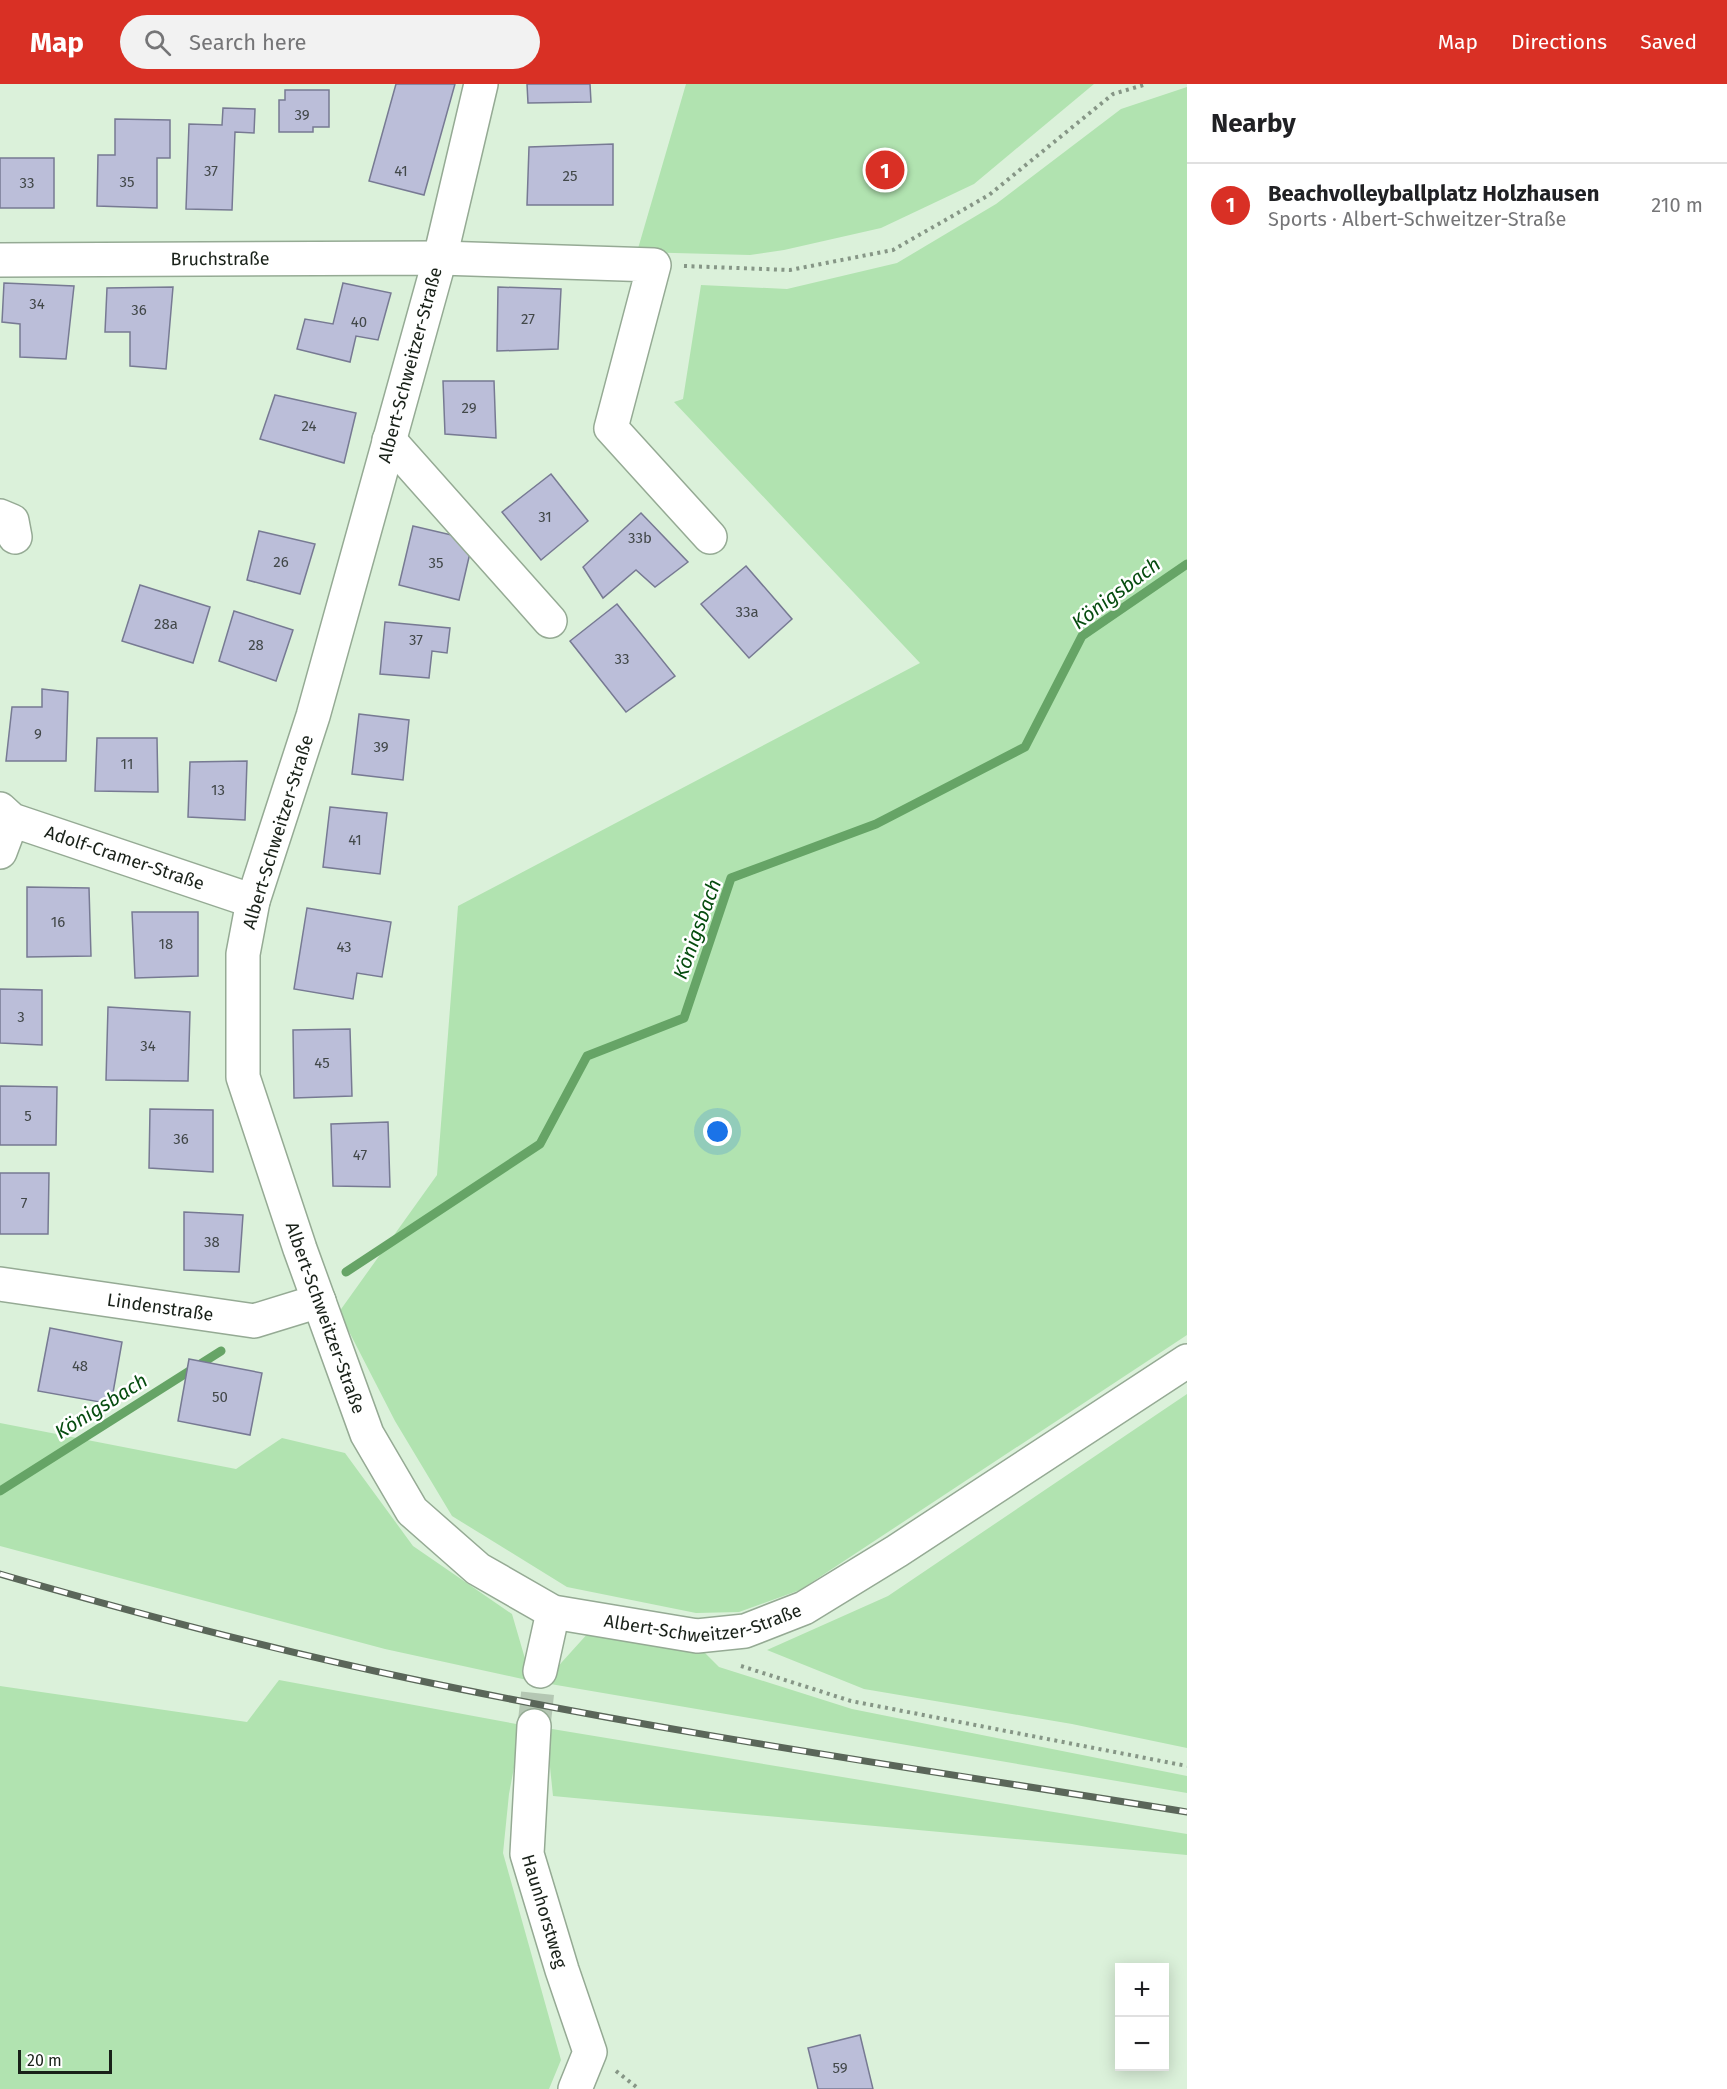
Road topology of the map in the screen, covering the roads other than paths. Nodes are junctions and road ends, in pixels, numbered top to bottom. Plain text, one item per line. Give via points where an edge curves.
1 (481, 84) edge
2 (440, 258) junction
3 (0, 260) edge
4 (389, 440) junction
5 (710, 537) dead end
6 (550, 621) dead end
7 (6, 814) edge
8 (0, 852) edge
9 (254, 901) junction
10 (0, 1284) edge
11 (319, 1301) junction
12 (1187, 1361) edge
13 (553, 1612) junction
14 (540, 1671) tunnel mouth
15 (534, 1726) tunnel mouth
16 (575, 2089) edge

1 - 2 street, Albert-Schweitzer-Straße
2 - 3 street, Bruchstraße
2 - 4 street, Albert-Schweitzer-Straße
2 - 5 street, Albert-Schweitzer-Straße via 654,265 611,428
4 - 6 street
4 - 9 street, Albert-Schweitzer-Straße via 313,716
7 - 8 street
7 - 9 street, Adolf-Cramer-Straße
9 - 11 street, Albert-Schweitzer-Straße via 243,954 243,1077
10 - 11 street, Lindenstraße via 254,1321
11 - 13 street, Albert-Schweitzer-Straße via 367,1434 412,1511 478,1569
12 - 13 street, Albert-Schweitzer-Straße via 804,1608 745,1631 697,1636
13 - 14 street
15 - 16 street, Haunhorstweg via 527,1854 590,2052

